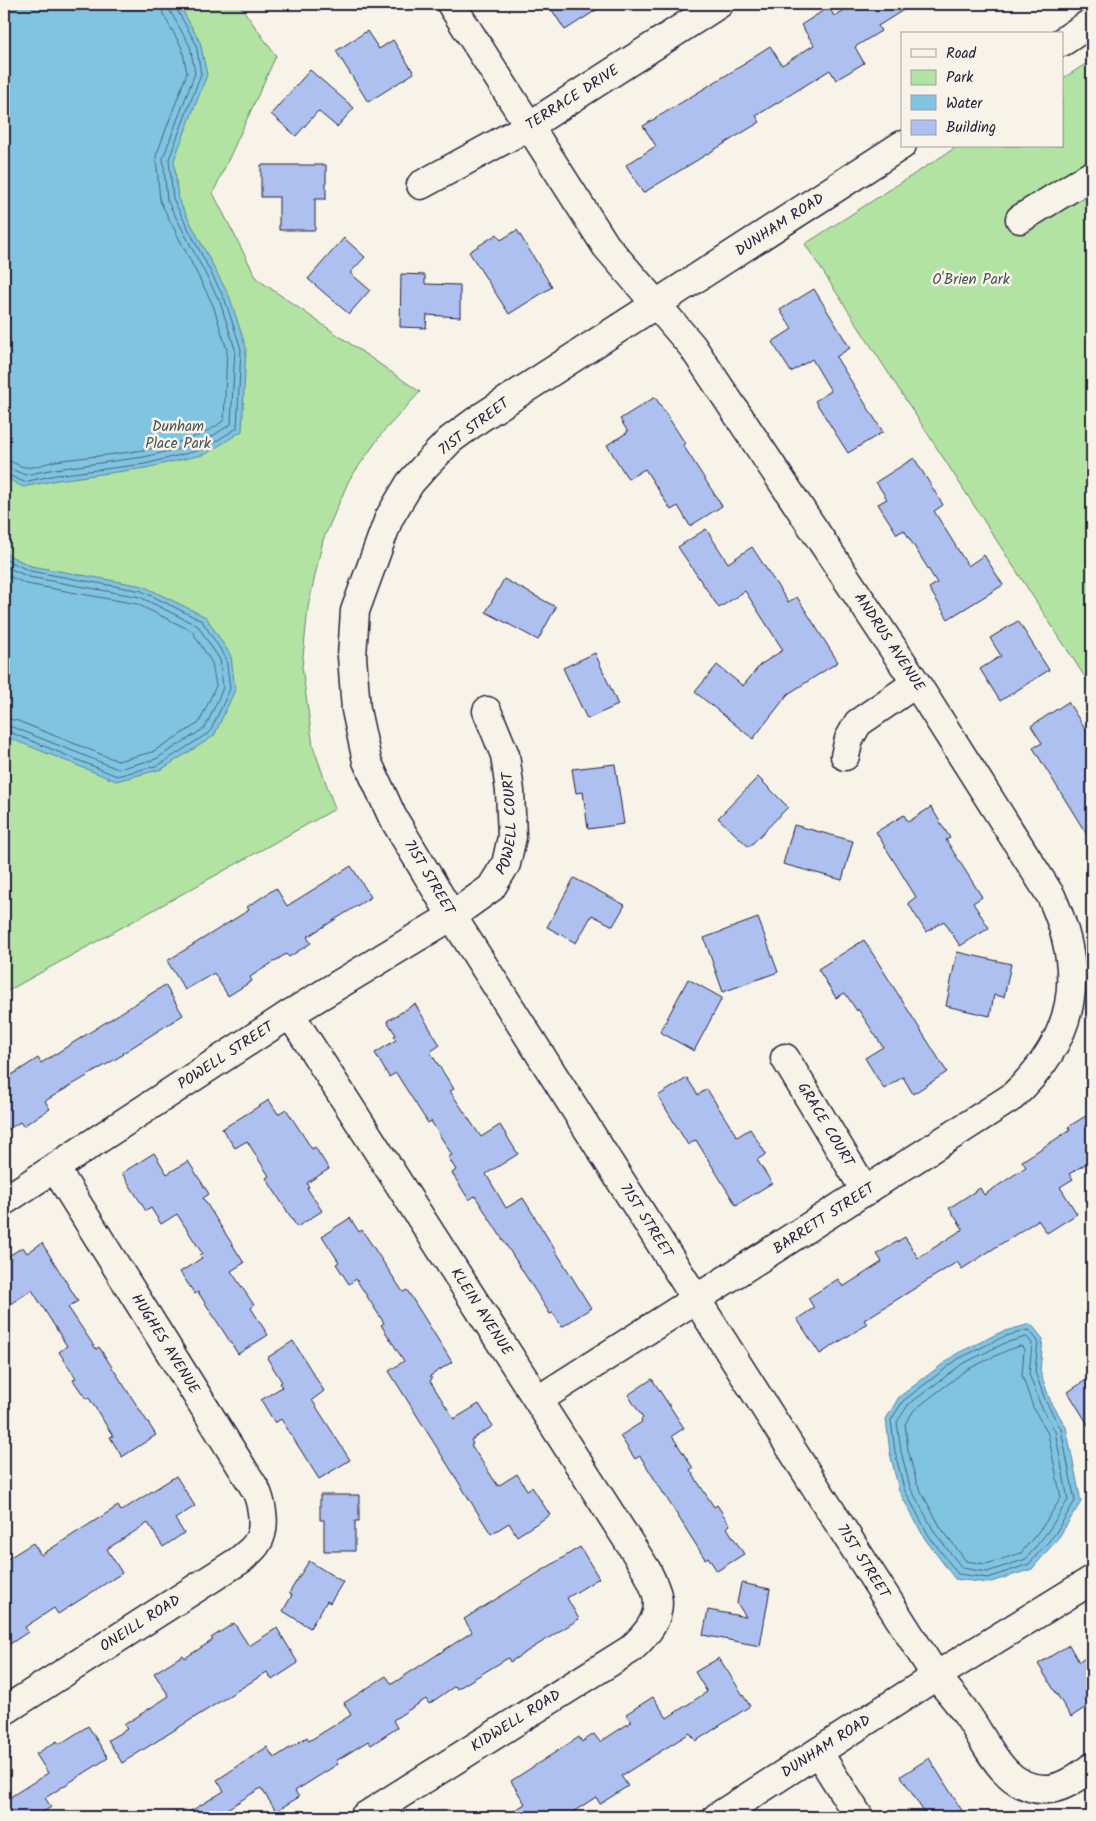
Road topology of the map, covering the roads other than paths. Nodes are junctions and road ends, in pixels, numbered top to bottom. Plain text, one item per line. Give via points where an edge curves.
1 (451, 4) edge
2 (719, 4) edge
3 (1092, 22) edge
4 (1064, 41) edge
5 (529, 126) junction
6 (901, 146) edge
7 (1092, 175) edge
8 (422, 185) dead end
9 (1020, 220) dead end
10 (657, 305) junction
11 (916, 683) junction
12 (487, 712) dead end
13 (845, 756) dead end
14 (452, 916) junction
15 (1070, 1002) joint
16 (290, 1014) junction
17 (785, 1058) dead end
18 (55, 1168) junction
19 (866, 1192) junction
20 (4, 1201) edge
21 (695, 1301) junction
22 (538, 1400) junction
23 (263, 1523) joint
24 (1092, 1580) edge
25 (656, 1615) joint
26 (936, 1676) junction
27 (4, 1711) edge
28 (818, 1752) junction
29 (1092, 1767) edge
30 (364, 1817) edge
31 (717, 1817) edge
32 (859, 1817) edge

1 - 5 street
2 - 5 street, TERRACE DRIVE
3 - 4 street
5 - 8 street, TERRACE DRIVE
5 - 10 street via 606,246
6 - 10 street, DUNHAM ROAD
7 - 9 street
10 - 11 street, ANDRUS AVENUE via 692,346
10 - 14 street, 71ST STREET via 450,440 410,483 389,518 368,570 355,611 352,656 356,710 367,761 392,816
11 - 13 street via 858,723 849,739
11 - 15 street, ANDRUS AVENUE via 1051,896 1062,919 1069,946 1073,974
12 - 14 street, POWELL COURT via 505,755 512,837 506,864 491,888
14 - 16 street, POWELL STREET
14 - 21 street, 71ST STREET
15 - 19 street, BARRETT STREET via 1063,1028 1051,1052 1023,1088
16 - 18 street, POWELL STREET
16 - 22 street, KLEIN AVENUE
17 - 19 street, GRACE COURT
18 - 20 street, POWELL STREET
18 - 23 street, HUGHES AVENUE via 256,1490
19 - 21 street, BARRETT STREET
21 - 22 street, BARRETT STREET
21 - 26 street, 71ST STREET
22 - 25 street, KLEIN AVENUE via 646,1570 657,1595
23 - 27 street, ONEILL ROAD via 258,1542 240,1560
24 - 26 street, DUNHAM ROAD
25 - 30 street, KIDWELL ROAD via 647,1634 631,1648
26 - 28 street, DUNHAM ROAD
26 - 29 street, 71ST STREET via 965,1712 1000,1765 1021,1784 1033,1788 1058,1787
28 - 31 street, DUNHAM ROAD
28 - 32 street

